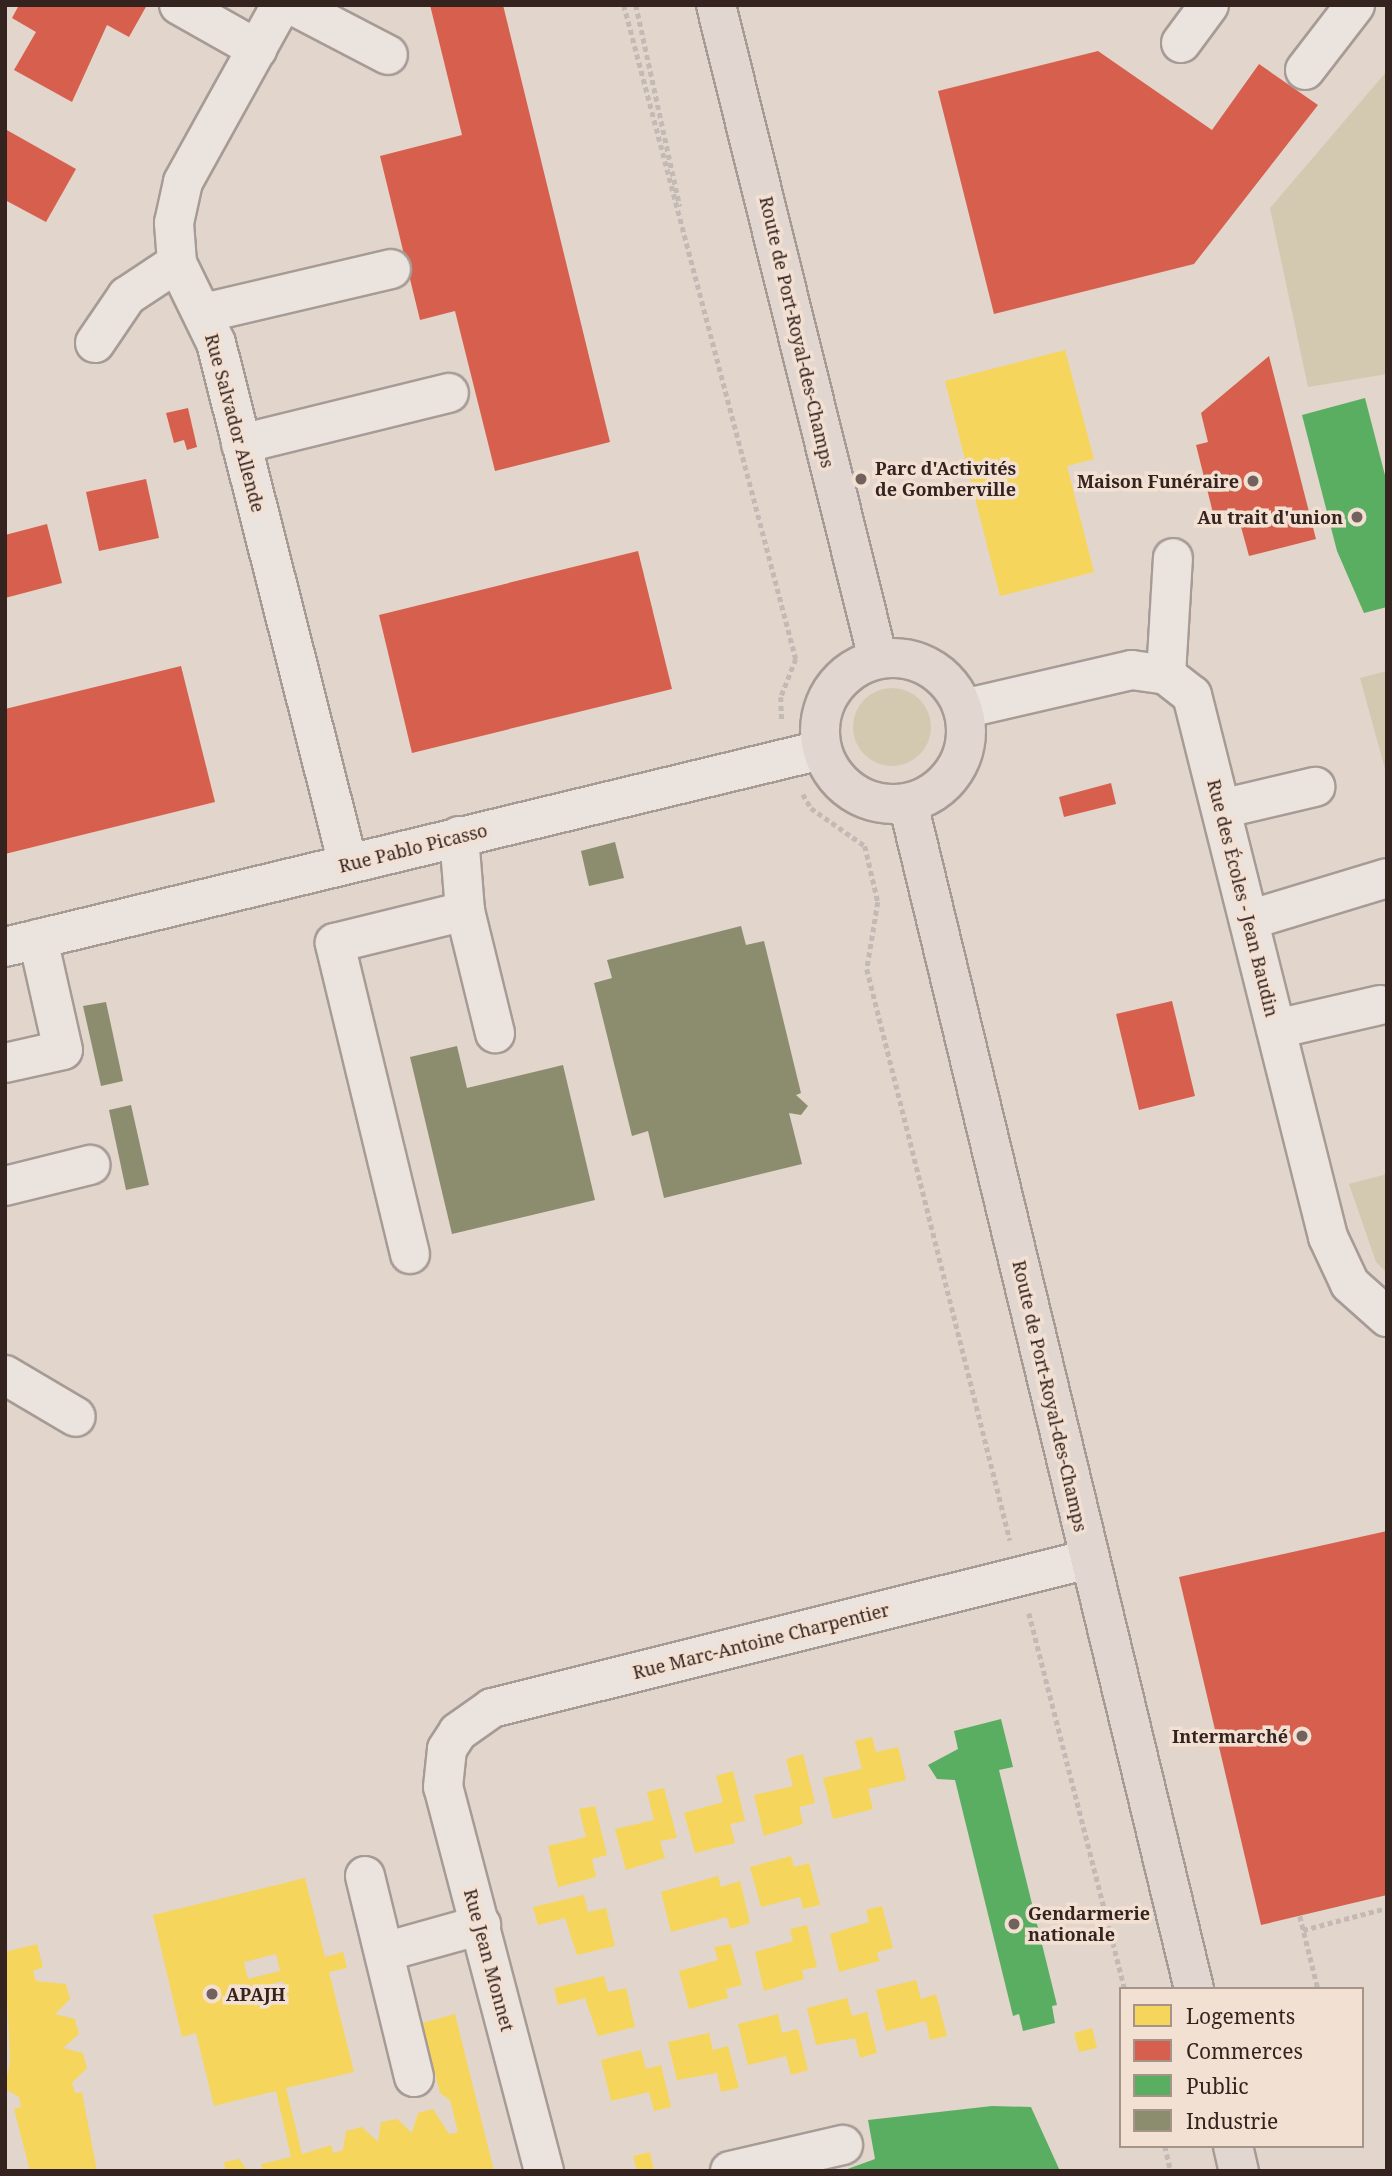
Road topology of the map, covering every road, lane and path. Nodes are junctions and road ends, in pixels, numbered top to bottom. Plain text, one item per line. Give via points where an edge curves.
1 (178, 5) edge
2 (281, 5) edge
3 (292, 5) edge
4 (624, 5) edge
5 (636, 5) edge
6 (716, 5) edge
7 (1209, 5) edge
8 (1356, 5) edge
9 (1181, 44) dead end
10 (257, 48) junction
11 (388, 55) dead end
12 (1305, 71) dead end
13 (177, 263) junction
14 (391, 269) dead end
15 (694, 269) junction
16 (204, 313) junction
17 (95, 343) dead end
18 (449, 393) dead end
19 (241, 444) junction
20 (1173, 558) dead end
21 (878, 659) junction
22 (1166, 675) junction
23 (963, 709) junction
24 (821, 750) junction
25 (783, 759) junction
26 (1315, 787) dead end
27 (908, 803) junction
28 (1221, 808) junction
29 (459, 835) junction
30 (348, 864) junction
31 (1387, 878) edge
32 (465, 911) junction
33 (1249, 920) junction
34 (22, 943) edge
35 (1380, 1005) dead end
36 (1276, 1029) junction
37 (495, 1033) dead end
38 (5, 1063) edge
39 (90, 1165) dead end
40 (5, 1185) edge
41 (410, 1254) dead end
42 (1387, 1317) edge
43 (5, 1375) edge
44 (76, 1417) dead end
45 (1088, 1559) junction
46 (1019, 1576) junction
47 (447, 1749) joint
48 (365, 1876) dead end
49 (1387, 1908) edge
50 (1300, 1916) dead end
51 (481, 1925) junction
52 (1303, 1930) junction
53 (384, 1952) junction
54 (1124, 1987) edge
55 (1194, 1987) edge
56 (1317, 1987) edge
57 (414, 2077) dead end
58 (843, 2145) dead end
59 (1165, 2148) edge
60 (1233, 2148) edge
61 (544, 2171) edge
62 (730, 2171) edge
63 (1171, 2171) edge
64 (1239, 2171) edge

1 - 10 street
2 - 10 street, Rue Salvador Allende
3 - 11 street
4 - 15 path
5 - 15 path
6 - 21 main road, Route de Port-Royal-des-Champs
7 - 9 street
8 - 12 street
10 - 13 street, Rue Salvador Allende via 183,182 174,223
13 - 16 street, Rue Salvador Allende
13 - 17 street via 127,296
14 - 16 street
15 - 25 path via 796,659 781,697
16 - 19 street, Rue Salvador Allende
18 - 19 street
19 - 30 street, Rue Salvador Allende
20 - 22 street
21 - 23 main road via 930,667
21 - 24 main road via 859,665 830,692 820,720
22 - 23 street via 1132,670
22 - 28 street, Rue des Écoles - Jean Baudin via 1192,695
23 - 27 main road via 966,730 956,768 927,796
24 - 25 street, Rue Pablo Picasso
24 - 27 main road via 830,770 855,793 886,804
25 - 29 street, Rue Pablo Picasso
25 - 46 path via 811,808 865,846 878,902 867,969
26 - 28 street
27 - 45 main road, Route de Port-Royal-des-Champs
28 - 33 street, Rue des Écoles - Jean Baudin
29 - 30 street, Rue Pablo Picasso
29 - 32 street
30 - 34 street, Rue Pablo Picasso
31 - 33 street
32 - 37 street
32 - 41 street via 335,943
33 - 36 street, Rue des Écoles - Jean Baudin
34 - 38 street via 63,1050
35 - 36 street
36 - 42 street, Rue des Écoles - Jean Baudin via 1328,1237 1350,1284
39 - 40 street
43 - 44 street
45 - 46 street, Rue Marc-Antoine Charpentier
45 - 55 main road, Route de Port-Royal-des-Champs
46 - 47 street, Rue Marc-Antoine Charpentier via 492,1708 457,1732
46 - 54 path
47 - 51 street, Rue Jean Monnet via 443,1787
48 - 53 street
49 - 52 path
50 - 52 path
51 - 53 street
51 - 61 street, Rue Jean Monnet
52 - 56 path
53 - 57 street
58 - 62 street
59 - 63 path
60 - 64 main road

